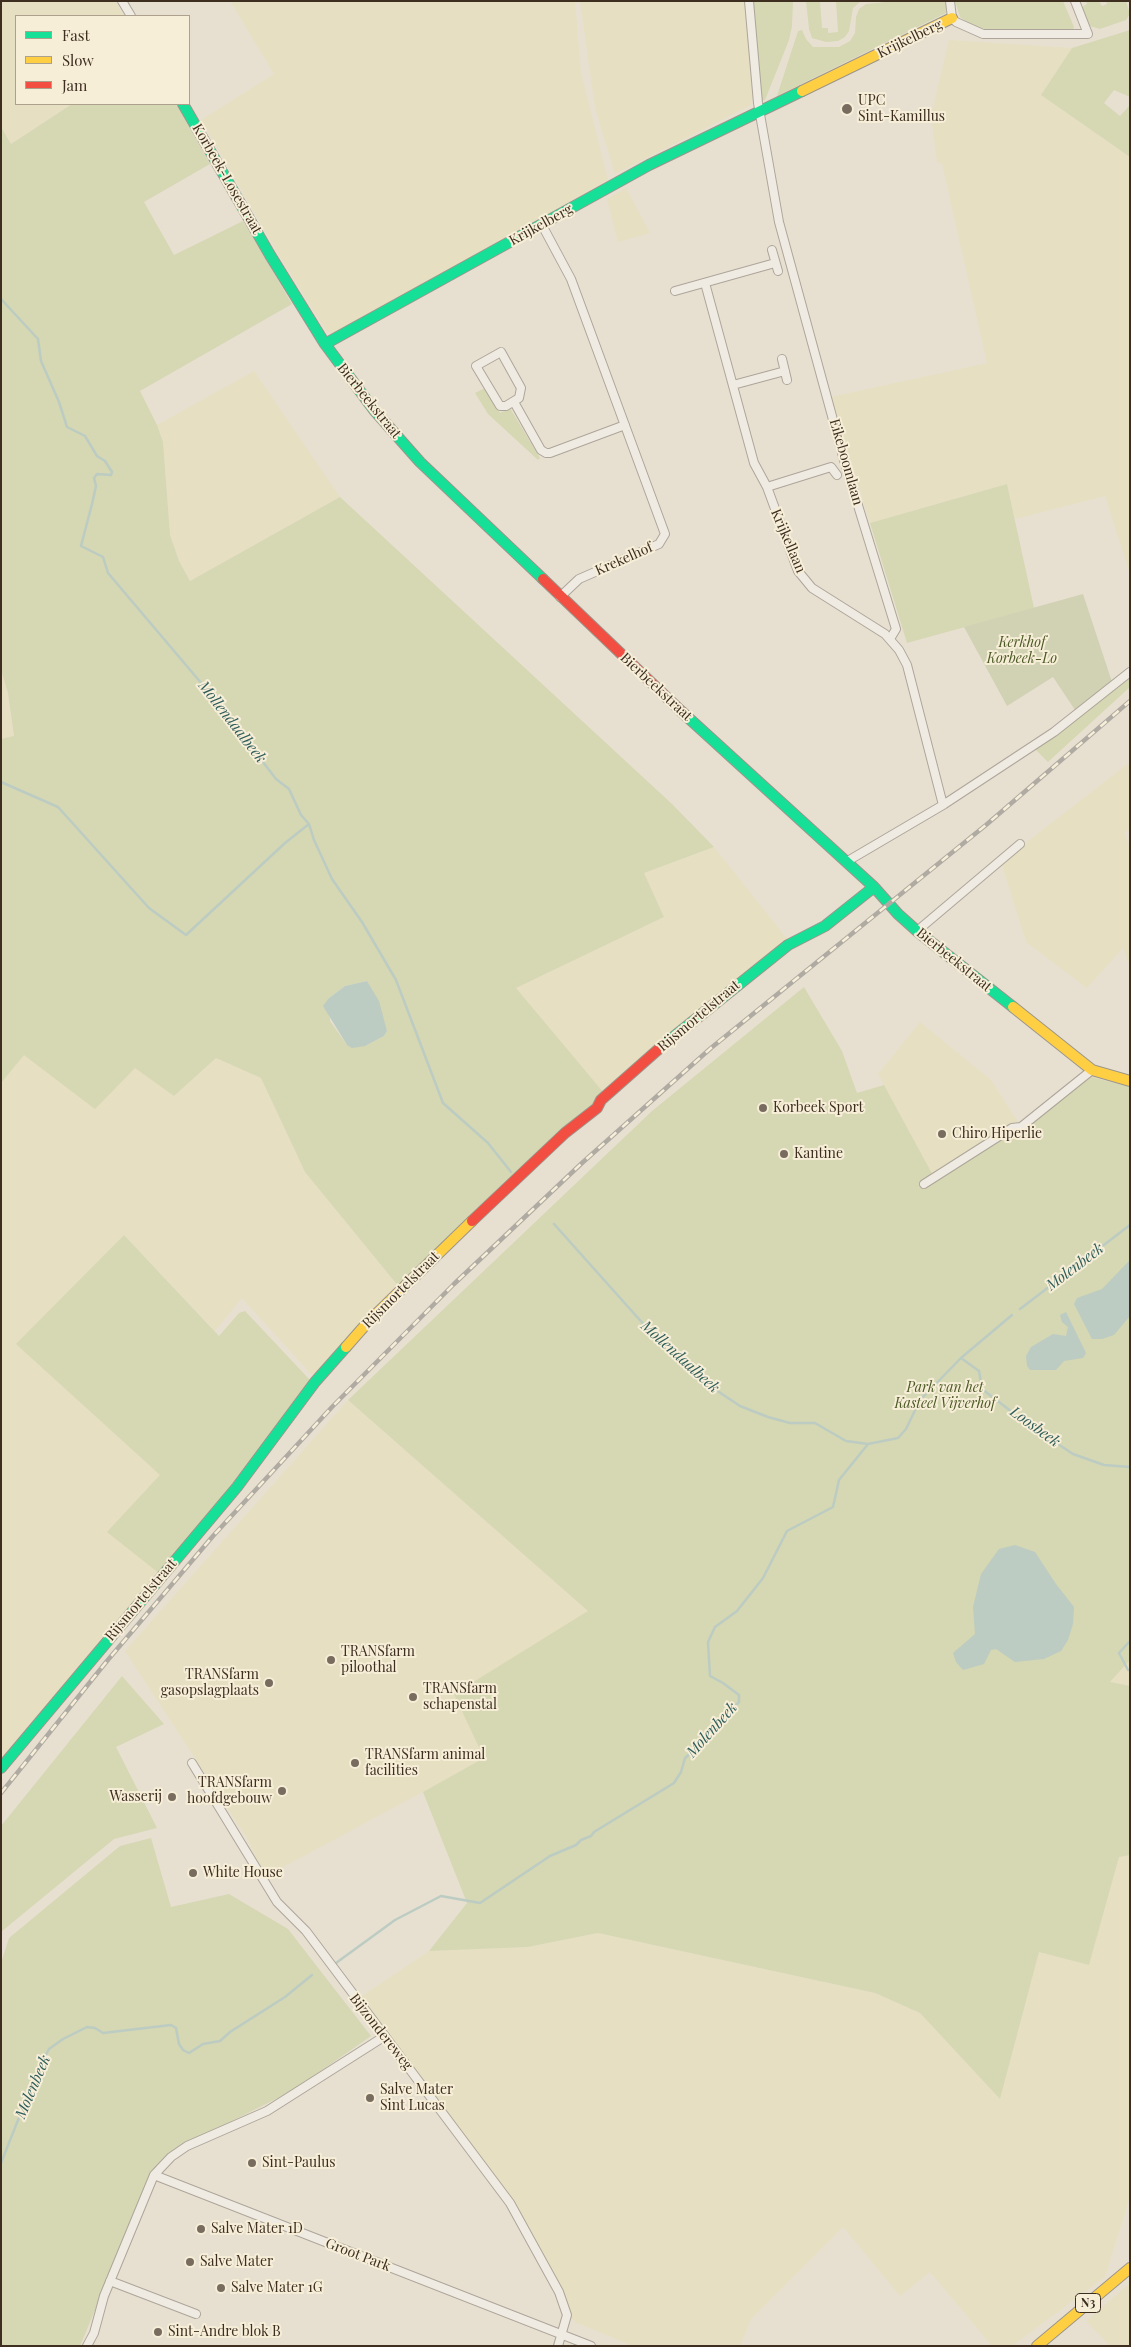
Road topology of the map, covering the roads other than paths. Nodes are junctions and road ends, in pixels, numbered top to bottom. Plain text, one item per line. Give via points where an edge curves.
1 (122, 1) edge
2 (749, 1) edge
3 (950, 1) edge
4 (1075, 1) edge
5 (130, 15) edge
6 (952, 18) junction
7 (184, 105) edge
8 (760, 112) junction
9 (542, 225) junction
10 (772, 250) dead end
11 (270, 255) joint
12 (705, 283) junction
13 (675, 290) dead end
14 (325, 344) junction
15 (782, 359) dead end
16 (785, 370) junction
17 (787, 380) dead end
18 (733, 385) junction
19 (514, 402) junction
20 (625, 425) junction
21 (837, 475) dead end
22 (767, 487) junction
23 (560, 597) junction
24 (890, 639) junction
25 (1130, 672) edge
26 (943, 805) junction
27 (1020, 844) dead end
28 (846, 862) junction
29 (874, 887) junction
30 (917, 931) junction
31 (1092, 1070) junction
32 (1130, 1081) edge
33 (924, 1184) dead end
34 (192, 1763) dead end
35 (1, 1768) edge
36 (385, 2036) junction
37 (154, 2174) junction
38 (1130, 2268) edge
39 (110, 2281) junction
40 (196, 2314) dead end
41 (562, 2334) junction
42 (87, 2346) edge
43 (558, 2346) edge
44 (591, 2346) edge
45 (1037, 2346) edge

1 - 5 street
2 - 8 street
3 - 6 street, Krijkelberg
4 - 6 street, Krijkelberg via 1088,34 983,34
6 - 8 street, Krijkelberg
7 - 11 street, Korbeek-Losestraat
8 - 9 street, Krijkelberg via 649,165
8 - 24 street, Eikeboomlaan via 784,247 896,629
9 - 14 street, Krijkelberg
9 - 20 street, Krekelhof via 571,279
10 - 12 street via 776,267
11 - 14 street, Bierbeekstraat
12 - 13 street
12 - 18 street, Krijkellaan
14 - 23 street, Bierbeekstraat via 374,410 420,462
15 - 16 street
16 - 17 street
16 - 18 street
18 - 22 street, Krijkellaan via 754,463
19 - 19 street via 519,398 521,388 501,352 476,366 500,406
19 - 20 street via 541,450 546,453
20 - 23 street, Krekelhof via 664,537 659,544 580,579
21 - 22 street via 831,467
22 - 24 street, Krijkellaan via 798,571 812,588
23 - 28 street, Bierbeekstraat
24 - 26 street via 907,665
25 - 26 street via 1054,732
26 - 28 street
27 - 30 street
28 - 29 street, Bierbeekstraat
29 - 30 street, Bierbeekstraat
29 - 35 street, Rijsmortelstraat via 825,926 788,945 626,1077 601,1100 597,1108 512,1182 368,1322 316,1382 237,1487
30 - 31 street, Bierbeekstraat
31 - 32 street, Bierbeekstraat
31 - 33 street via 1021,1127 1012,1128
34 - 36 street, Bijzondereweg via 277,1902 306,1932
36 - 37 street via 268,2111 187,2146
36 - 41 street, Bijzondereweg via 510,2204 559,2292 567,2315
37 - 39 street
37 - 41 street, Groot Park
38 - 45 street, N3
39 - 40 street
39 - 42 street via 97,2327
41 - 43 street, Bijzondereweg
41 - 44 street

